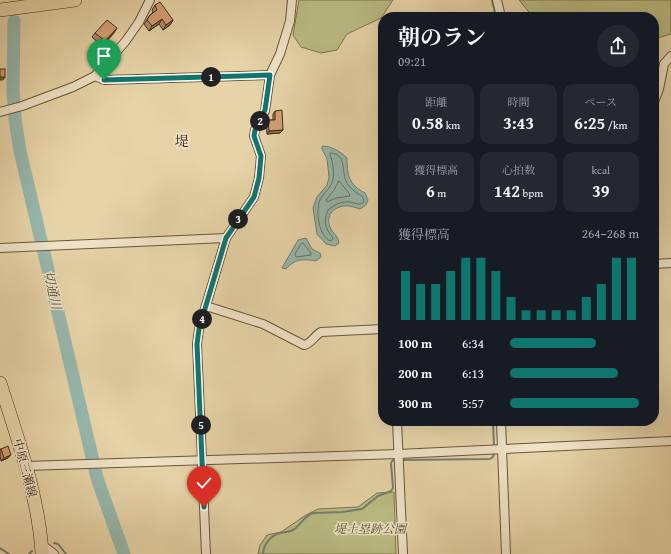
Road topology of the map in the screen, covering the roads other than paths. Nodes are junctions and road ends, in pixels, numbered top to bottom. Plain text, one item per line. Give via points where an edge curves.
1 (75, 0) edge
2 (150, 0) edge
3 (292, 0) edge
4 (498, 0) edge
5 (22, 4) edge
6 (0, 10) edge
7 (500, 12) edge
8 (671, 56) edge
9 (270, 75) junction
10 (95, 76) junction
11 (659, 89) edge
12 (3, 111) edge
13 (226, 238) junction
14 (0, 248) edge
15 (671, 263) edge
16 (659, 264) edge
17 (206, 306) junction
18 (378, 329) edge
19 (0, 383) edge
20 (397, 426) edge
21 (501, 426) edge
22 (671, 441) edge
23 (502, 449) junction
24 (398, 454) junction
25 (203, 460) junction
26 (26, 466) junction
27 (42, 549) edge
28 (54, 554) edge
29 (206, 554) edge
30 (403, 554) edge
31 (506, 554) edge

1 - 5 main road
2 - 10 street via 125,42
3 - 9 street via 290,21 280,54
4 - 7 street
5 - 6 main road
8 - 11 street via 664,64
9 - 10 street via 104,80
9 - 13 street via 265,110 254,136 261,156 258,184 254,197
10 - 12 street via 73,87
13 - 14 street
13 - 17 street
15 - 16 street
17 - 18 street via 263,324 304,345 321,332
17 - 25 street via 197,344
19 - 26 main road, 中原三瀬線
20 - 24 street
21 - 23 street
22 - 23 street
23 - 24 street
23 - 31 street
24 - 25 street
24 - 30 street
25 - 26 street
25 - 29 street
26 - 27 main road, 中原三瀬線
27 - 28 street

